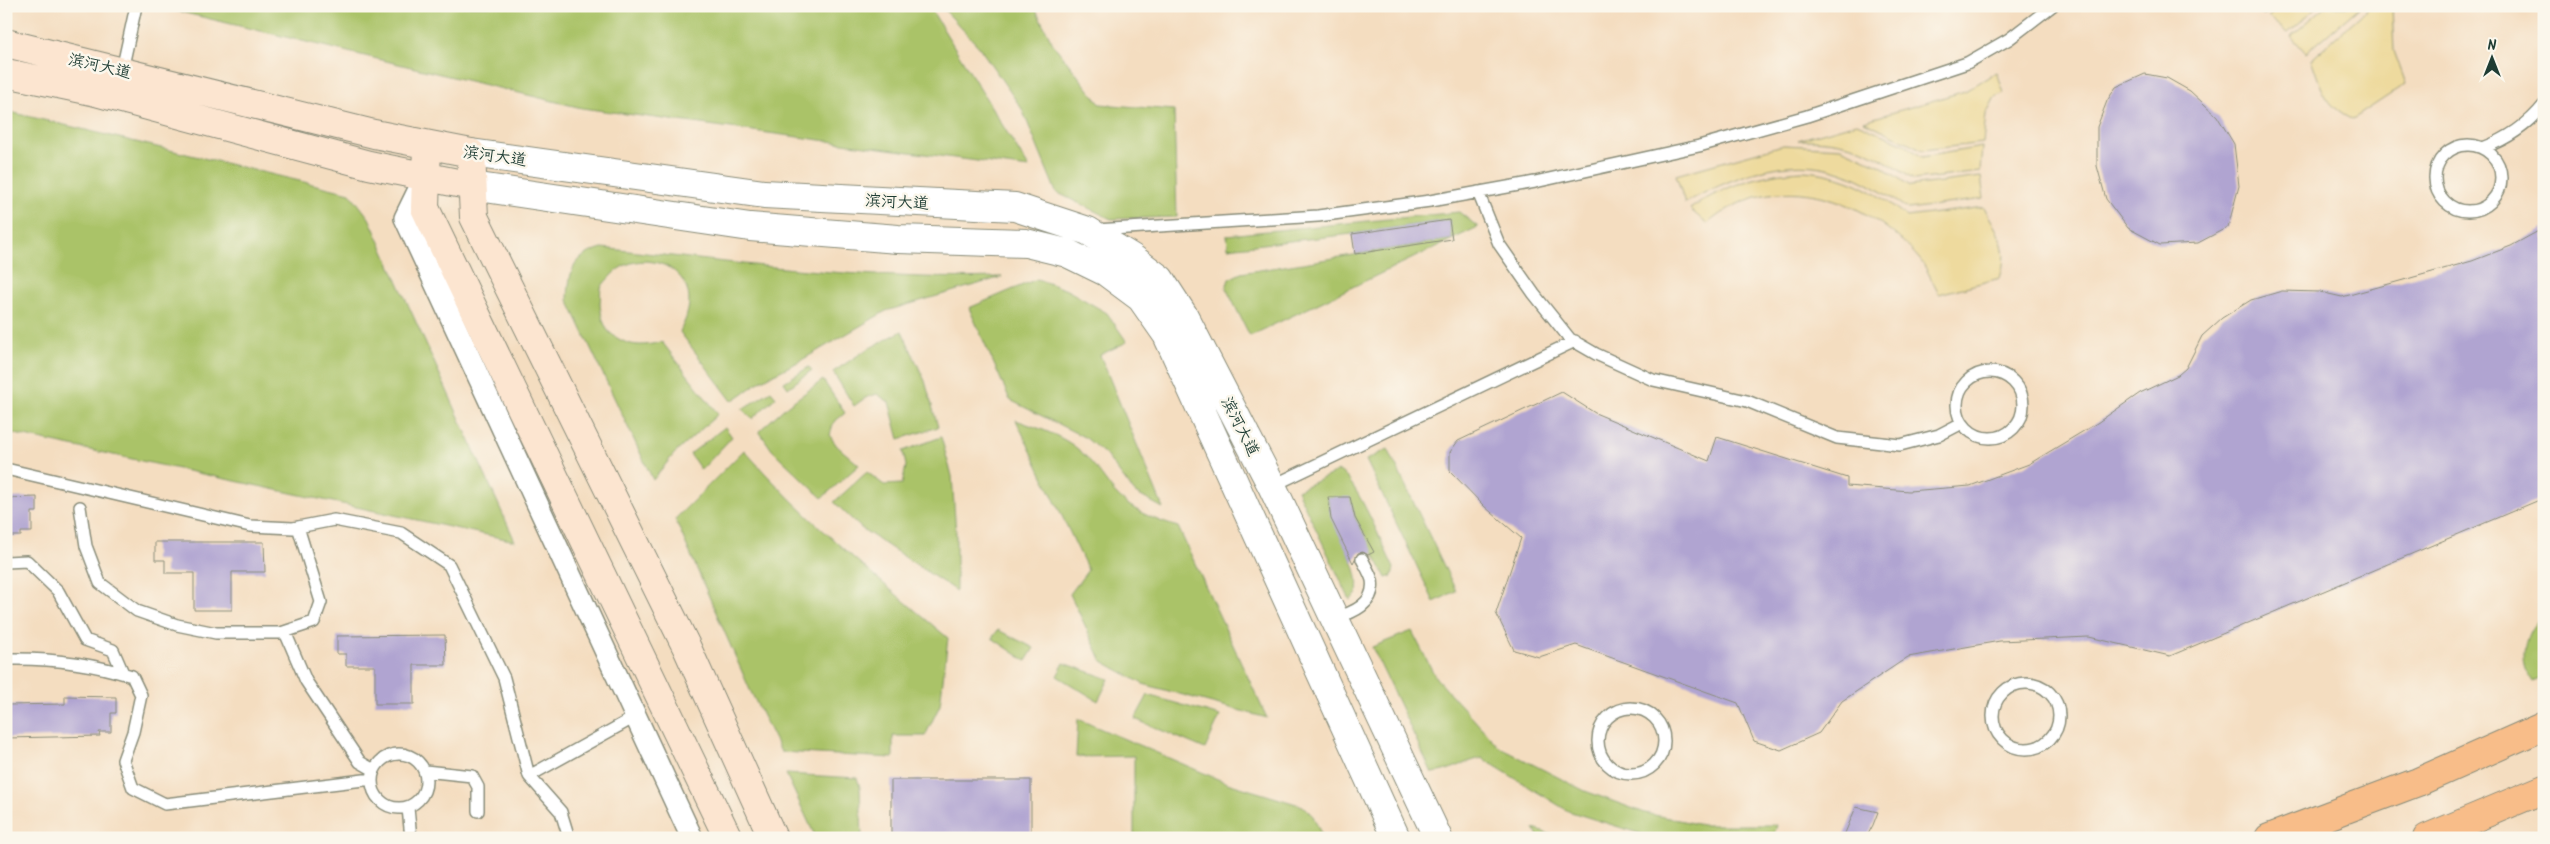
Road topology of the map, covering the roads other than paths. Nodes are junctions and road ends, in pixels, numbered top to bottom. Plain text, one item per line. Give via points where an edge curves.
1 (136, 6) edge
2 (2052, 6) edge
3 (6, 43) edge
4 (122, 70) junction
5 (6, 74) edge
6 (2544, 105) edge
7 (426, 145) junction
8 (2483, 148) junction
9 (471, 153) junction
10 (426, 176) junction
11 (472, 186) junction
12 (1478, 192) junction
13 (1088, 231) junction
14 (1575, 341) junction
15 (1962, 424) junction
16 (6, 469) edge
17 (1272, 486) junction
18 (80, 507) dead end
19 (298, 527) junction
20 (1362, 559) dead end
21 (6, 562) edge
22 (1333, 619) junction
23 (285, 632) junction
24 (6, 659) edge
25 (123, 673) junction
26 (2050, 692) joint
27 (635, 717) junction
28 (1655, 717) joint
29 (2544, 726) edge
30 (425, 771) junction
31 (373, 774) junction
32 (528, 776) junction
33 (2544, 789) edge
34 (408, 808) junction
35 (478, 811) dead end
36 (725, 835) edge
37 (411, 838) edge
38 (569, 838) edge
39 (692, 838) edge
40 (773, 838) edge
41 (1396, 838) edge
42 (1438, 838) edge
43 (2269, 838) edge
44 (2427, 838) edge

1 - 4 lane
2 - 12 lane via 2009,39 1967,63 1896,87 1699,146
3 - 4 main road, 滨河大道
4 - 7 main road, 滨河大道
5 - 10 main road, 滨河大道 via 92,92 369,165
6 - 8 lane via 2518,131
7 - 9 main road, 滨河大道
7 - 10 main road
8 - 8 lane via 2460,146 2450,150 2436,166 2435,187 2439,197 2456,210 2478,210 2496,197 2500,187 2498,164
9 - 11 main road
9 - 13 street, 滨河大道 via 764,194 1015,207
10 - 11 main road, 滨河大道
10 - 27 street via 405,218
10 - 36 main road via 425,208
11 - 40 main road via 474,217 687,648
11 - 41 street, 滨河大道 via 750,227 898,239 1026,243 1067,253 1106,272 1141,298 1167,335
12 - 13 lane via 1318,216
12 - 14 lane via 1499,244 1534,294
13 - 17 street, 滨河大道 via 1160,279 1184,316
14 - 15 lane via 1653,380 1747,401 1837,438 1900,445 1939,435
14 - 17 lane
15 - 15 lane via 1985,438 2001,437 2011,432 2019,424 2024,402 2015,382 1995,371 1973,376 1959,392 1957,403
16 - 19 lane via 250,526
17 - 22 street, 滨河大道
18 - 23 lane via 86,546 100,583 137,611 177,625 216,632
19 - 23 lane via 321,602 314,622
19 - 32 lane via 334,520 401,533 449,565 504,678
20 - 22 lane via 1372,581 1369,598 1356,611
21 - 25 lane via 27,561 58,591 85,640 113,650
22 - 42 street, 滨河大道
23 - 31 lane via 306,681 360,762
24 - 25 lane via 41,658
25 - 31 lane via 132,676 141,695 123,760 133,788 165,804
26 - 26 lane via 2030,682 2019,683 2000,694 1992,714 2005,742 2020,748 2036,748 2046,743 2059,724 2060,712
27 - 32 lane
27 - 39 street
28 - 28 lane via 1646,710 1629,708 1614,712 1605,719 1598,744 1603,759 1610,767 1636,774 1659,759 1664,749 1664,738 1662,726
29 - 43 main road via 2418,782
30 - 31 lane via 405,754 387,757
30 - 34 lane via 426,789 422,797
30 - 35 lane via 472,776 478,787
31 - 34 lane via 372,788 382,803 390,808
32 - 38 lane via 561,812
33 - 44 main road
34 - 37 lane

